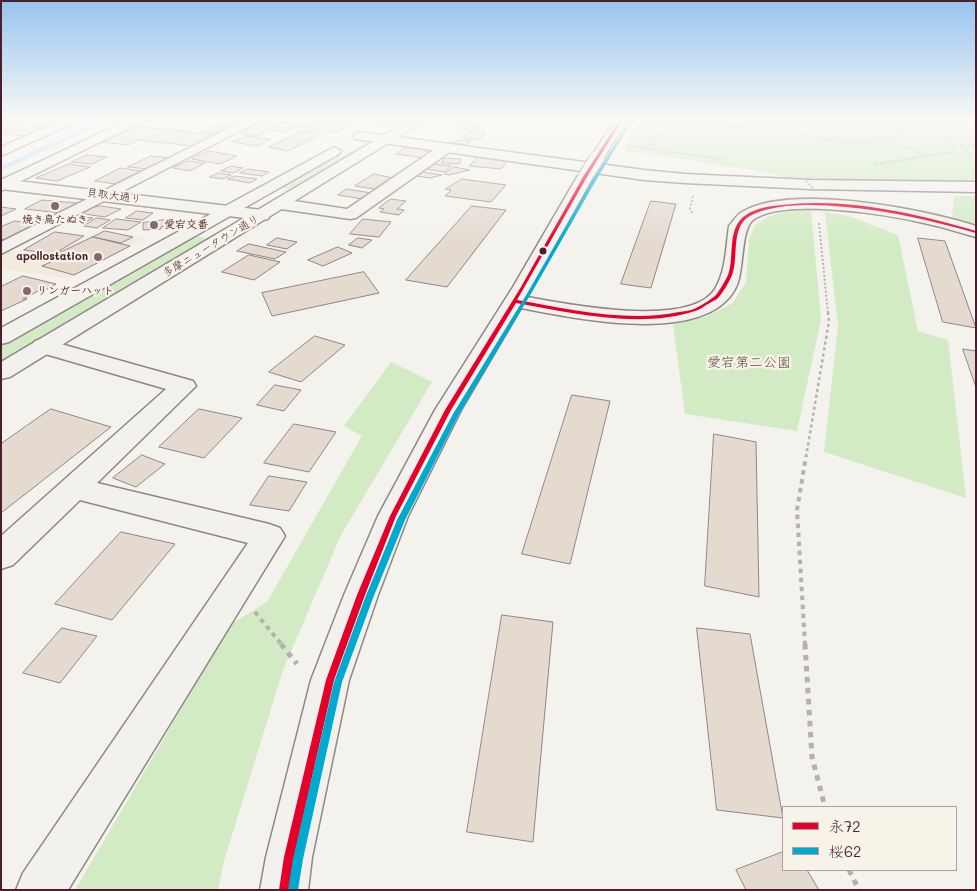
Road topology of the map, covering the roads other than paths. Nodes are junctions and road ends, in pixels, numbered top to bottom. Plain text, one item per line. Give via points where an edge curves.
1 (54, 161) edge
2 (174, 161) edge
3 (316, 161) edge
4 (354, 161) edge
5 (428, 161) edge
6 (538, 161) edge
7 (595, 161) edge
8 (693, 165) dead end
9 (771, 184) junction
10 (3, 185) edge
11 (976, 187) edge
12 (106, 195) junction
13 (281, 204) junction
14 (228, 210) junction
15 (262, 215) junction
16 (976, 232) edge
17 (1, 249) edge
18 (514, 301) junction
19 (1, 337) edge
20 (43, 346) junction
21 (1, 372) edge
22 (74, 488) junction
23 (1, 556) edge
24 (40, 890) edge
25 (284, 890) edge

1 - 10 street
2 - 12 street
3 - 14 street, 多摩ニュータウン通り
4 - 13 street, 多摩ニュータウン通り
5 - 13 street via 350,214
6 - 9 street via 700,181
7 - 18 street, bridge
8 - 9 street via 749,173
9 - 11 street
10 - 12 street, 貝取大通り
12 - 14 street, 貝取大通り
12 - 17 street
13 - 15 street, 多摩ニュータウン通り
14 - 15 street, 貝取大通り
14 - 19 street, 多摩ニュータウン通り
15 - 20 street, 多摩ニュータウン通り
16 - 18 street via 941,221 896,213 822,205 785,205 759,211 743,219 738,226 725,287 720,296 697,310 669,316 628,317
18 - 25 street via 448,410 393,516 361,595 330,680
20 - 21 street, 多摩ニュータウン通り
20 - 22 street via 184,386
22 - 23 street
22 - 24 street via 269,536

